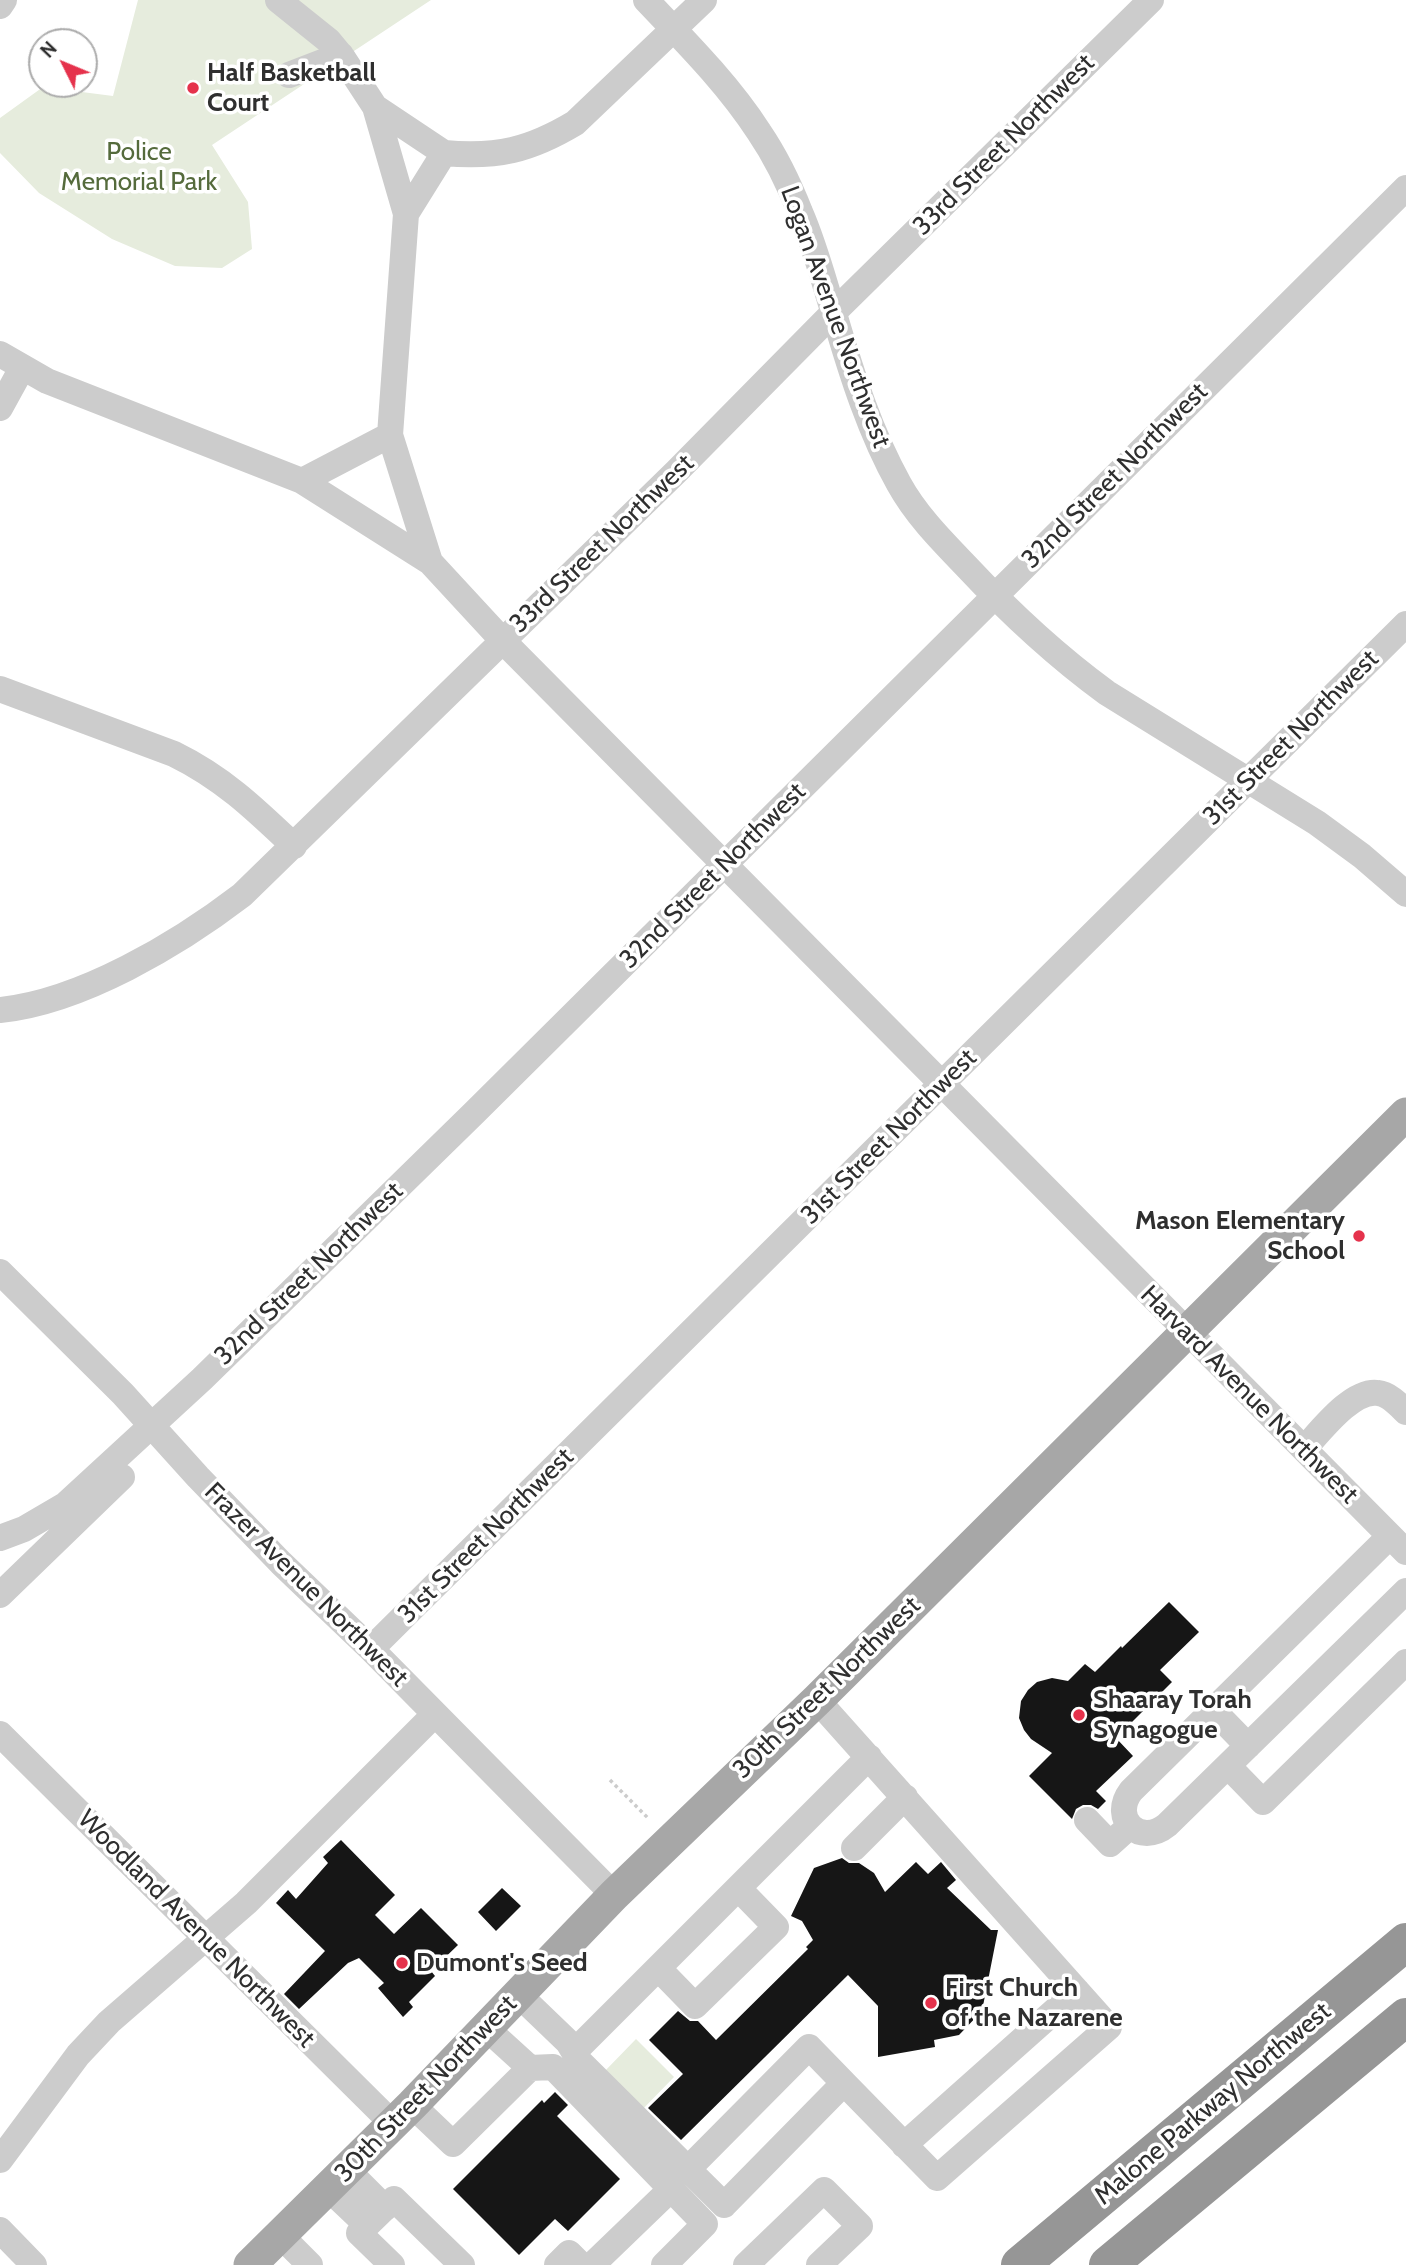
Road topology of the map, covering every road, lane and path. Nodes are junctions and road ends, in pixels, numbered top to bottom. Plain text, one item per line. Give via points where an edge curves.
1 (4, 0) edge
2 (278, 0) edge
3 (646, 0) edge
4 (704, 0) edge
5 (1151, 0) edge
6 (0, 6) edge
7 (674, 30) junction
8 (341, 55) junction
9 (289, 75) dead end
10 (376, 107) junction
11 (444, 153) junction
12 (1406, 188) edge
13 (406, 214) junction
14 (833, 313) junction
15 (11, 361) edge
16 (0, 408) edge
17 (390, 435) junction
18 (302, 481) junction
19 (430, 562) junction
20 (994, 596) junction
21 (1406, 624) edge
22 (503, 641) junction
23 (0, 690) edge
24 (1249, 780) junction
25 (294, 846) junction
26 (725, 864) junction
27 (1406, 894) edge
28 (0, 1010) edge
29 (943, 1083) junction
30 (1406, 1114) edge
31 (0, 1272) edge
32 (1186, 1332) junction
33 (1406, 1412) edge
34 (157, 1432) junction
35 (1304, 1449) junction
36 (0, 1538) edge
37 (1398, 1544) edge
38 (1406, 1591) edge
39 (0, 1595) edge
40 (371, 1649) junction
41 (1406, 1662) edge
42 (817, 1700) junction
43 (1212, 1709) junction
44 (435, 1714) junction
45 (0, 1734) edge
46 (1248, 1746) junction
47 (869, 1757) junction
48 (1228, 1766) junction
49 (610, 1780) dead end
50 (905, 1797) junction
51 (648, 1818) dead end
52 (1087, 1820) dead end
53 (1130, 1826) junction
54 (854, 1848) dead end
55 (738, 1888) junction
56 (614, 1895) junction
57 (207, 1938) junction
58 (1406, 1942) edge
59 (658, 1968) junction
60 (1077, 1991) junction
61 (518, 1994) junction
62 (1406, 2017) edge
63 (486, 2028) junction
64 (574, 2052) junction
65 (530, 2068) junction
66 (844, 2083) junction
67 (403, 2114) junction
68 (904, 2145) junction
69 (0, 2160) edge
70 (338, 2179) junction
71 (679, 2179) junction
72 (376, 2217) junction
73 (0, 2230) edge
74 (265, 2255) edge
75 (34, 2265) edge
76 (310, 2265) edge
77 (391, 2265) edge
78 (462, 2265) edge
79 (557, 2265) edge
80 (581, 2265) edge
81 (592, 2265) edge
82 (664, 2265) edge
83 (746, 2265) edge
84 (819, 2265) edge
85 (1020, 2265) edge
86 (1108, 2265) edge

1 - 6 street
2 - 8 street
3 - 7 street, Logan Avenue Northwest
4 - 7 street
5 - 14 street, 33rd Street Northwest
7 - 11 street via 602,100 551,138 491,154
7 - 14 street, Logan Avenue Northwest via 751,120 778,162 822,270
8 - 9 street
8 - 10 street
10 - 11 street
10 - 13 street
11 - 13 street
12 - 20 street, 32nd Street Northwest
13 - 17 street
14 - 20 street, Logan Avenue Northwest via 864,410 900,486 935,533
14 - 22 street, 33rd Street Northwest
15 - 16 street
15 - 18 street via 47,381
17 - 18 street
17 - 19 street
18 - 19 street
19 - 22 street, Harvard Avenue Northwest
20 - 24 street, Logan Avenue Northwest via 1107,693
20 - 26 street, 32nd Street Northwest
21 - 24 street, 31st Street Northwest
22 - 25 street, 33rd Street Northwest
22 - 26 street, Harvard Avenue Northwest
23 - 25 street via 200,766
24 - 27 street, Logan Avenue Northwest via 1317,823
24 - 29 street, 31st Street Northwest
25 - 28 street, 33rd Street Northwest via 242,895 185,936 76,990 27,1007
26 - 29 street, Harvard Avenue Northwest
26 - 34 street, 32nd Street Northwest via 212,1369
29 - 32 street, Harvard Avenue Northwest
29 - 40 street, 31st Street Northwest
30 - 32 main road, 30th Street Northwest
31 - 34 street, Frazer Avenue Northwest
32 - 35 street, Harvard Avenue Northwest
32 - 42 main road, 30th Street Northwest
33 - 35 street via 1385,1395 1366,1394 1350,1402
34 - 36 street, 32nd Street Northwest via 65,1505
34 - 39 street
34 - 40 street, Frazer Avenue Northwest via 281,1563
35 - 37 street, Harvard Avenue Northwest
37 - 43 street
38 - 46 street
40 - 44 street, Frazer Avenue Northwest
41 - 48 street via 1263,1802
42 - 47 street
42 - 56 main road, 30th Street Northwest
43 - 46 street
43 - 53 street via 1128,1796 1124,1812
44 - 56 street, Frazer Avenue Northwest
44 - 57 street
45 - 57 street, Woodland Avenue Northwest
46 - 48 street
47 - 50 street
47 - 55 street
48 - 53 street via 1162,1829 1145,1833
49 - 51 path
50 - 54 street
50 - 60 street
52 - 53 street via 1110,1844
55 - 59 street
55 - 59 street via 776,1927 695,2006
56 - 61 main road, 30th Street Northwest
57 - 67 street, Woodland Avenue Northwest
57 - 69 street via 140,1993 78,2055
58 - 85 highway, Malone Parkway Northwest
59 - 64 street
60 - 68 street
60 - 68 street via 1109,2027 937,2178
61 - 63 main road, 30th Street Northwest
61 - 64 street
62 - 86 highway
63 - 65 street
63 - 67 main road, 30th Street Northwest
64 - 71 street
65 - 67 street, Woodland Avenue Northwest via 453,2144
65 - 71 street via 553,2067
66 - 68 street
66 - 71 street via 724,2205
66 - 71 street via 809,2047
67 - 70 main road, 30th Street Northwest
70 - 72 street
70 - 74 main road, 30th Street Northwest
71 - 81 street
71 - 82 street via 705,2224
72 - 77 street via 359,2234
72 - 78 street via 394,2199
73 - 75 street
74 - 76 street
79 - 80 street via 569,2253
83 - 84 street via 824,2190 860,2226

